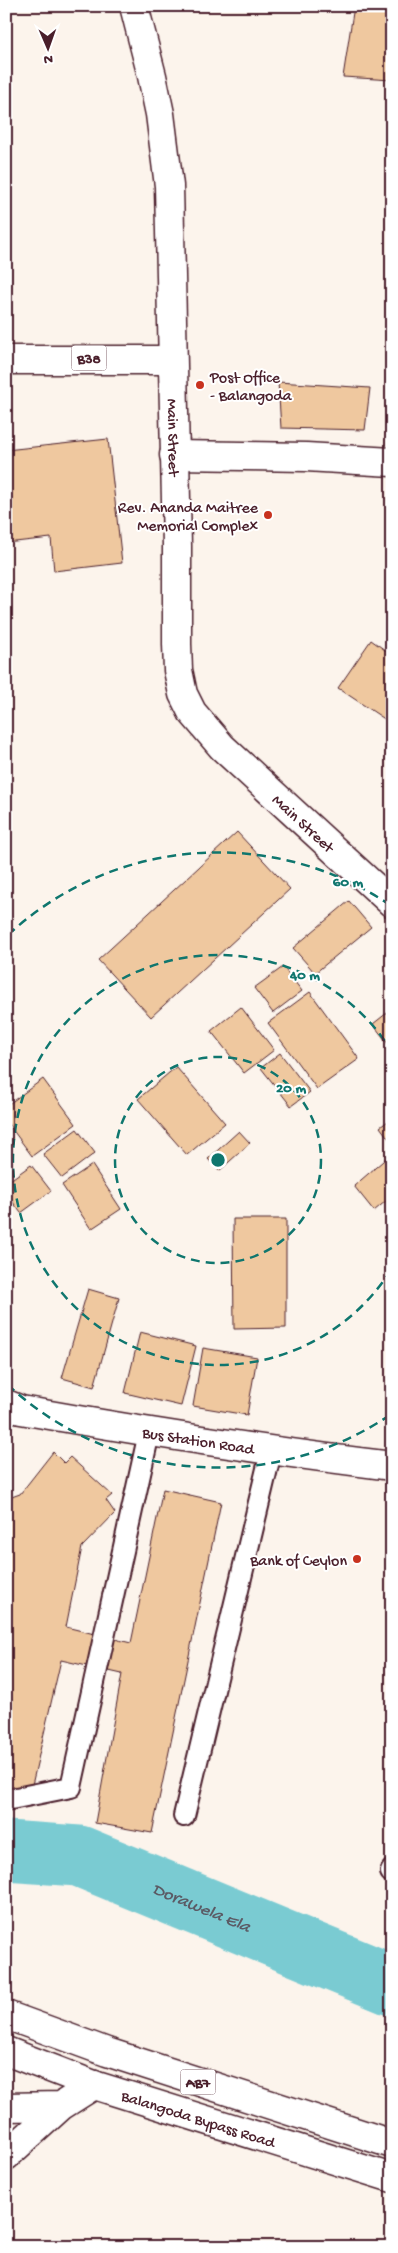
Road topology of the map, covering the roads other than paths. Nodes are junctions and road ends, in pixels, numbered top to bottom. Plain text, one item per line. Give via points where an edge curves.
1 (134, 6) edge
2 (6, 360) edge
3 (172, 360) junction
4 (174, 455) junction
5 (392, 462) edge
6 (392, 903) edge
7 (11, 1410) edge
8 (149, 1432) junction
9 (271, 1452) junction
10 (392, 1466) edge
11 (6, 1800) edge
12 (184, 1816) dead end
13 (6, 2015) edge
14 (6, 2051) edge
15 (94, 2085) junction
16 (61, 2106) junction
17 (6, 2108) edge
18 (392, 2144) edge
19 (6, 2156) edge
20 (392, 2178) edge

1 - 3 main road, Main Street via 166,149
2 - 3 main road, B38
3 - 4 main road, Main Street
4 - 5 main road
4 - 6 main road, Main Street via 177,644 183,694 192,712 222,747
7 - 8 main road, Bus Station Road
8 - 9 main road, Bus Station Road
8 - 11 lane via 71,1787
9 - 10 main road, Bus Station Road
9 - 12 lane
13 - 18 main road, Balangoda Bypass Road / AB7 via 107,2052
14 - 15 main road, Balangoda Bypass Road / AB7
15 - 16 main road
15 - 20 main road, Balangoda Bypass Road / AB7
16 - 17 main road
16 - 19 main road

